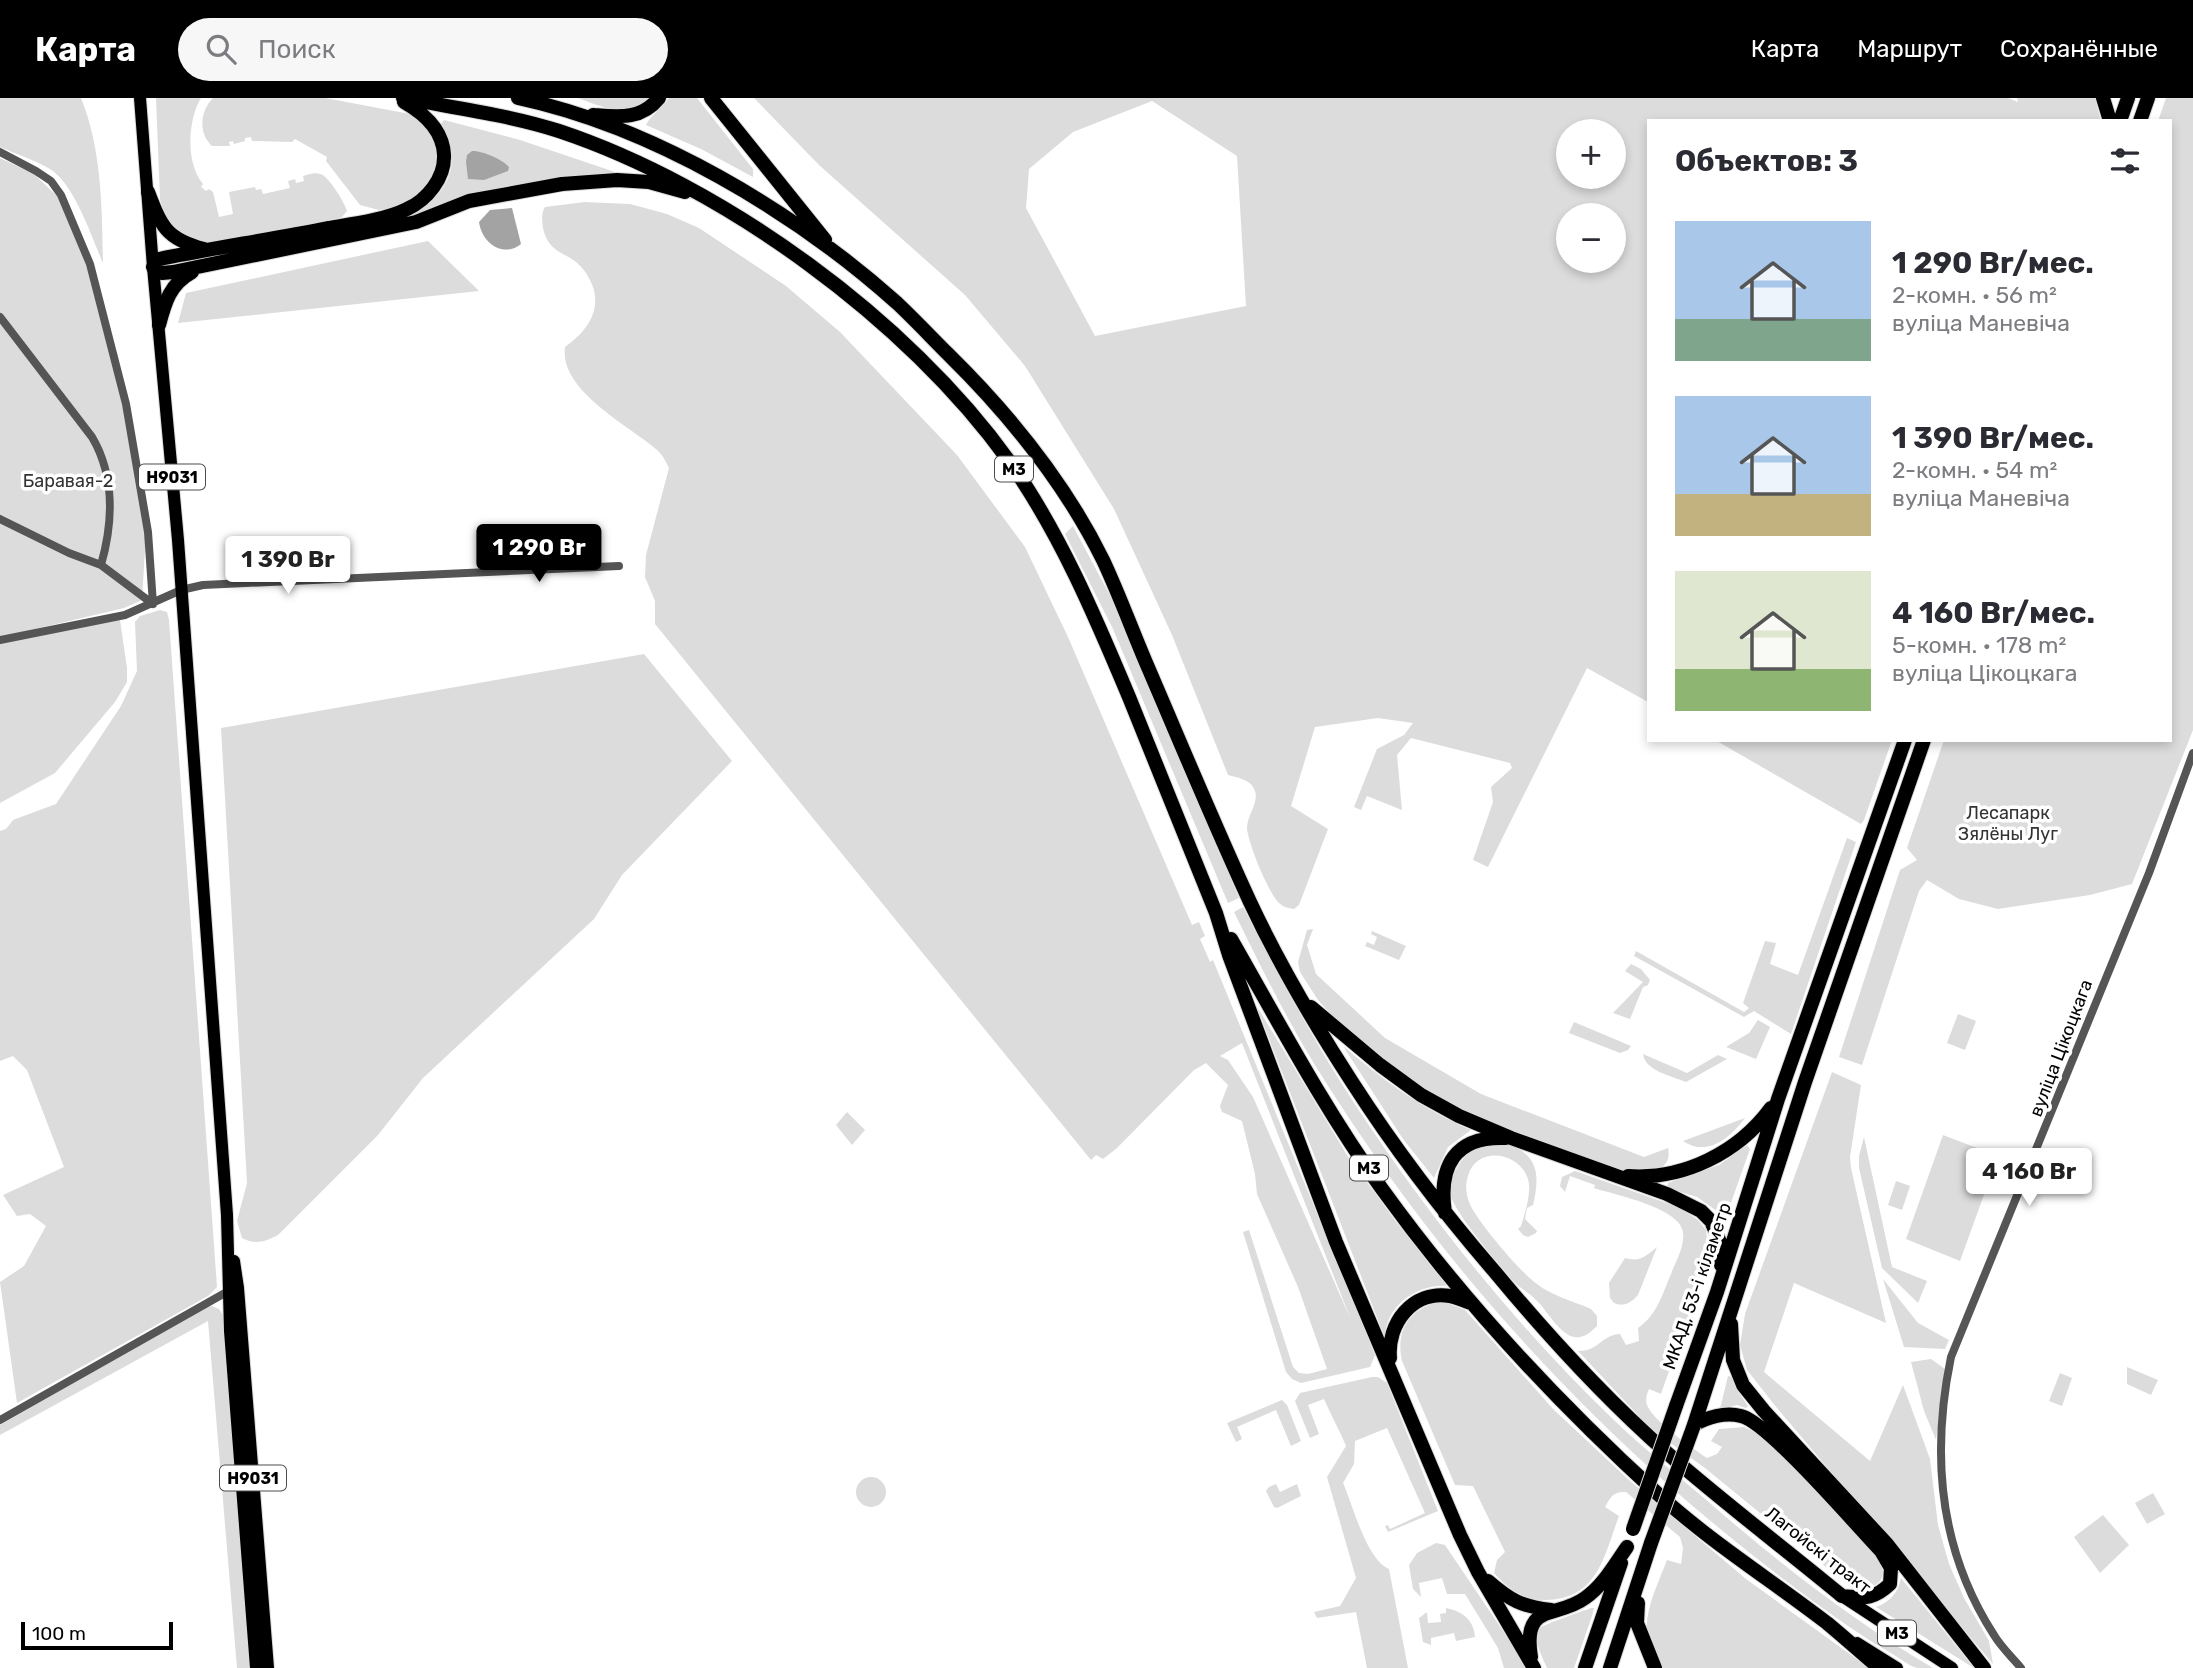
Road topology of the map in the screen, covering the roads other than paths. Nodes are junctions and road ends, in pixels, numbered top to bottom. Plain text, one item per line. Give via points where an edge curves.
1 (140, 98) edge
2 (397, 98) edge
3 (403, 98) edge
4 (518, 98) edge
5 (659, 98) edge
6 (711, 98) edge
7 (2104, 98) edge
8 (2128, 98) edge
9 (2148, 98) edge
10 (581, 114) junction
11 (2109, 119) edge
12 (2121, 119) edge
13 (2141, 119) edge
14 (0, 152) edge
15 (148, 192) junction
16 (704, 198) junction
17 (837, 255) junction
18 (210, 256) junction
19 (153, 267) junction
20 (0, 317) edge
21 (159, 325) junction
22 (0, 519) edge
23 (101, 565) junction
24 (620, 566) dead end
25 (181, 590) junction
26 (153, 604) junction
27 (0, 640) edge
28 (1904, 742) edge
29 (1923, 742) edge
30 (2193, 753) edge
31 (1216, 913) junction
32 (1299, 993) junction
33 (1778, 1098) junction
34 (1511, 1138) junction
35 (1609, 1174) junction
36 (1445, 1214) junction
37 (233, 1289) junction
38 (1717, 1292) junction
39 (1474, 1305) junction
40 (1730, 1316) junction
41 (1390, 1367) junction
42 (0, 1420) edge
43 (1694, 1425) junction
44 (1627, 1547) junction
45 (1478, 1572) junction
46 (1640, 1581) junction
47 (1842, 1596) junction
48 (1551, 1610) junction
49 (1828, 1624) junction
50 (1533, 1663) edge
51 (256, 1668) edge
52 (268, 1668) edge
53 (1585, 1668) edge
54 (1610, 1668) edge
55 (1654, 1668) edge
56 (1880, 1668) edge
57 (1897, 1668) edge
58 (1952, 1668) edge
59 (1984, 1668) edge
60 (2021, 1668) edge

1 - 15 main road, Н9031
2 - 18 highway via 433,124 443,142 442,173 426,196 407,209 361,222
3 - 16 highway, М3 via 557,131 632,159
4 - 10 highway, М3
5 - 10 highway via 630,117
6 - 17 highway
7 - 11 highway
8 - 12 highway
9 - 13 highway
10 - 17 highway, М3 via 705,168
14 - 26 street via 51,181 90,264 126,404 148,532
15 - 18 highway via 169,234
15 - 19 main road, Н9031
16 - 18 highway via 649,182 562,184 469,201 416,222
16 - 31 highway, М3 via 838,286 956,396 1009,461 1059,544 1102,633
17 - 32 highway, М3 via 896,303 960,366 998,407 1073,507 1102,558 1253,908
18 - 19 highway via 173,272
18 - 21 highway via 178,280
19 - 21 main road, Н9031
20 - 23 street via 100,451 106,467 110,536
21 - 25 main road, Н9031
22 - 23 street
23 - 26 street
24 - 25 street via 203,585
25 - 26 street
25 - 37 main road, Н9031
26 - 27 street via 125,615
28 - 33 highway, МКАД, 53-і кіламетр
29 - 40 highway via 1805,1082
30 - 60 street, вуліца Цікоцкага via 2149,873 1951,1357 1943,1397 1940,1461 1953,1544 1994,1635
31 - 39 highway, М3 via 1381,1187
31 - 41 highway via 1336,1242
32 - 34 highway via 1345,1036 1422,1095
32 - 36 highway, М3 via 1351,1080
33 - 35 highway via 1740,1141 1686,1170 1658,1175
33 - 38 highway, МКАД, 53-і кіламетр
34 - 35 highway
34 - 36 highway via 1481,1138 1452,1158 1444,1178
35 - 38 highway via 1667,1194 1706,1216 1720,1242
36 - 47 highway, Лагойскі тракт / М3 via 1544,1331 1609,1398 1667,1452
37 - 42 street
37 - 51 main road, Н9031
37 - 52 main road, Н9031
38 - 44 highway, МКАД, 53-і кіламетр, bridge
39 - 41 highway via 1451,1296 1416,1302 1392,1331
39 - 49 highway, М3 via 1559,1399 1660,1496
40 - 43 highway
40 - 59 highway via 1733,1360 1743,1385 1888,1544
41 - 45 highway
43 - 46 highway, bridge
43 - 47 highway via 1728,1415 1752,1420 1767,1430 1881,1551 1891,1568 1890,1584 1879,1595
44 - 48 highway via 1588,1597
44 - 53 highway, МКАД, 53-і кіламетр
45 - 48 highway via 1521,1605
45 - 50 highway
46 - 54 highway
46 - 55 highway via 1637,1623
47 - 58 main road, Лагойскі тракт / М3
48 - 50 highway via 1531,1628
49 - 56 highway
49 - 57 main road, М3

